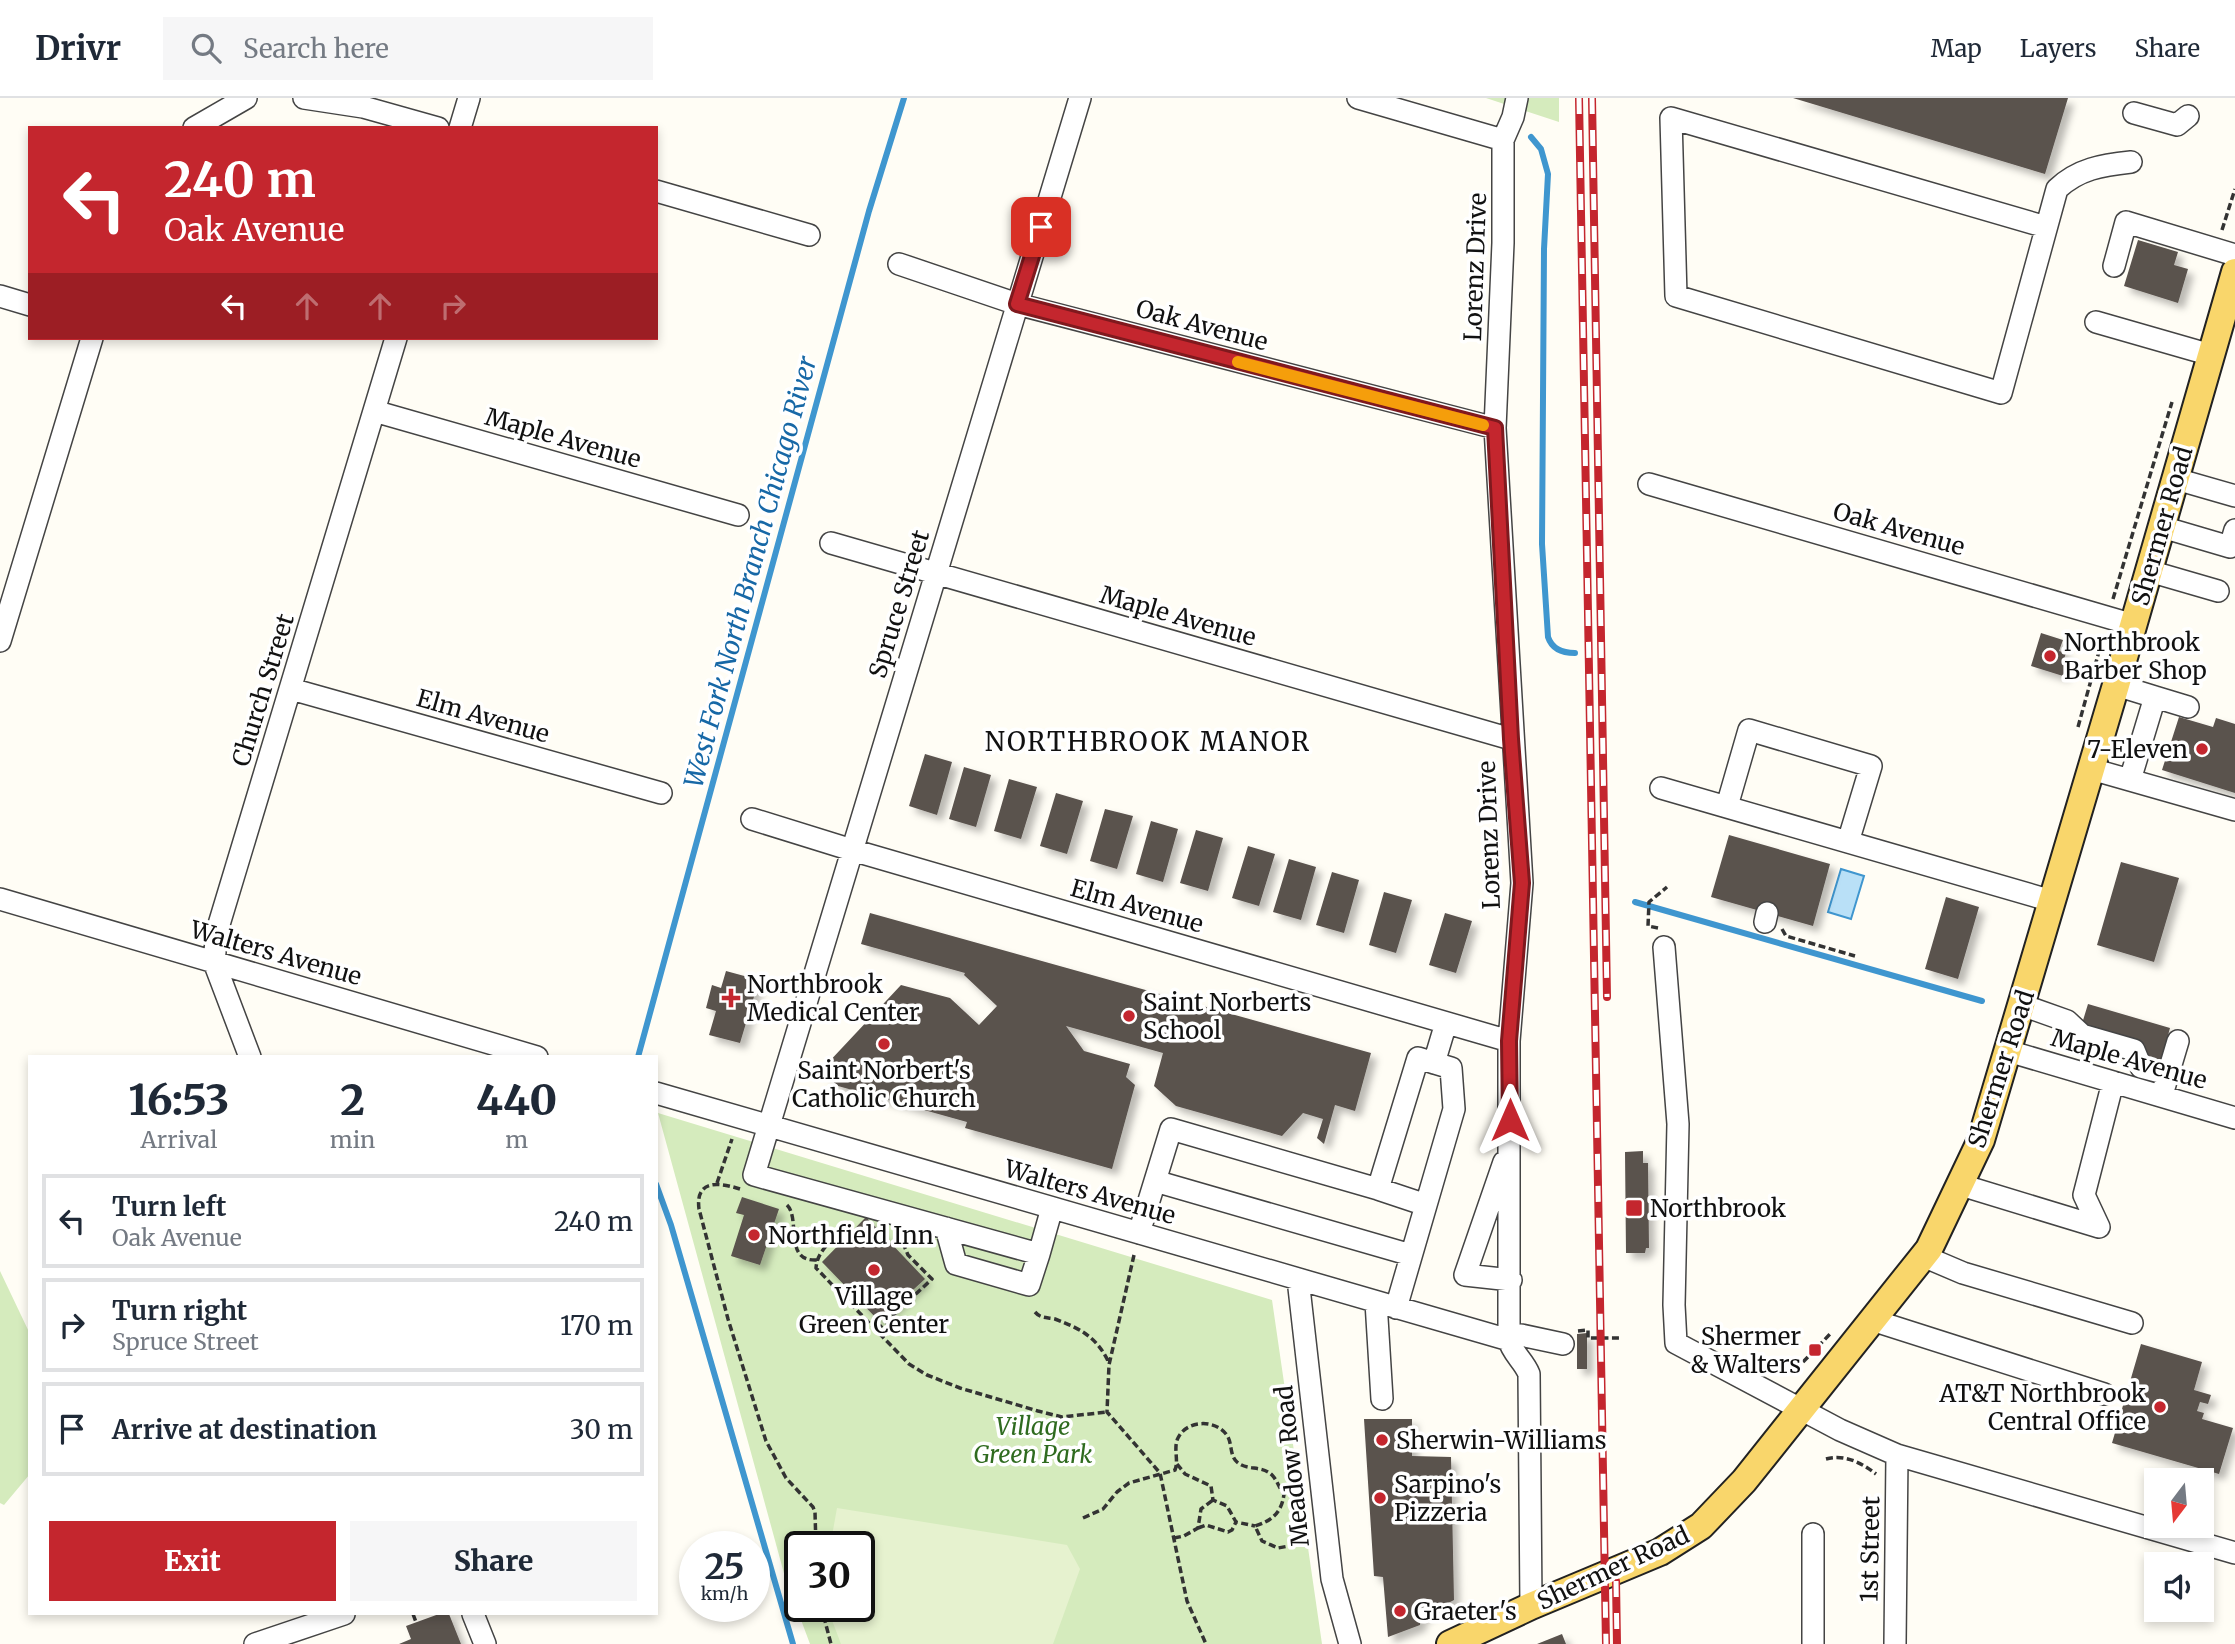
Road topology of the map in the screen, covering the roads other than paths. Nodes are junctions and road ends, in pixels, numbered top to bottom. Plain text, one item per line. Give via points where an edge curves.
1 (246, 98) edge
2 (304, 98) edge
3 (468, 98) edge
4 (1080, 98) edge
5 (1358, 98) edge
6 (1517, 98) edge
7 (2134, 113) dead end
8 (2188, 116) dead end
9 (197, 126) edge
10 (431, 126) edge
11 (461, 126) edge
12 (1503, 140) junction
13 (2131, 162) dead end
14 (658, 192) edge
15 (2046, 227) junction
16 (809, 235) dead end
17 (2226, 252) edge
18 (899, 264) dead end
19 (2114, 266) dead end
20 (2235, 272) edge
21 (0, 296) edge
22 (28, 304) edge
23 (1017, 304) junction
24 (2230, 307) edge
25 (2096, 322) dead end
26 (91, 340) edge
27 (395, 340) edge
28 (2211, 355) junction
29 (374, 411) junction
30 (1495, 428) junction
31 (2176, 479) junction
32 (1649, 484) dead end
33 (2235, 496) edge
34 (738, 515) dead end
35 (2162, 527) junction
36 (2235, 530) edge
37 (831, 543) dead end
38 (2149, 571) junction
39 (936, 573) junction
40 (2218, 591) dead end
41 (2134, 625) junction
42 (0, 641) edge
43 (2116, 685) junction
44 (291, 689) junction
45 (2155, 697) junction
46 (2188, 707) dead end
47 (1511, 739) junction
48 (2091, 769) junction
49 (2130, 780) junction
50 (1661, 788) dead end
51 (661, 793) dead end
52 (1727, 806) junction
53 (2235, 810) edge
54 (752, 819) dead end
55 (1848, 842) junction
56 (852, 850) junction
57 (0, 899) edge
58 (2052, 901) junction
59 (1664, 947) dead end
60 (215, 961) junction
61 (2022, 1005) junction
62 (1446, 1023) junction
63 (1509, 1041) junction
64 (2178, 1041) dead end
65 (2008, 1051) junction
66 (249, 1055) edge
67 (530, 1055) edge
68 (1434, 1063) junction
69 (2168, 1074) junction
70 (2113, 1082) junction
71 (658, 1093) edge
72 (2161, 1096) junction
73 (2235, 1118) edge
74 (768, 1126) junction
75 (1510, 1146) junction
76 (1155, 1181) junction
77 (1961, 1185) junction
78 (1378, 1189) junction
79 (1426, 1205) junction
80 (1052, 1208) junction
81 (946, 1228) junction
82 (1139, 1233) junction
83 (1039, 1254) junction
84 (1411, 1255) junction
85 (1923, 1256) junction
86 (1298, 1279) junction
87 (1511, 1280) junction
88 (1386, 1305) junction
89 (1872, 1320) junction
90 (2132, 1322) dead end
91 (1568, 1338) road end
92 (1509, 1340) junction
93 (2104, 1394) dead end
94 (1382, 1399) dead end
95 (1802, 1409) junction
96 (1897, 1455) junction
97 (1813, 1534) dead end
98 (2235, 1553) edge
99 (1531, 1606) junction
100 (341, 1615) edge
101 (473, 1615) edge
102 (255, 1644) edge
103 (485, 1644) edge
104 (1350, 1644) edge
105 (1450, 1644) edge
106 (1812, 1644) edge
107 (1895, 1644) edge

1 - 9 street
2 - 10 street via 363,107
3 - 11 street
4 - 23 street, Spruce Street
5 - 12 street
6 - 12 street
7 - 8 street via 2177,125
12 - 30 street, Lorenz Drive
13 - 15 street via 2099,165 2069,178 2057,189
14 - 16 street
15 - 15 street via 2001,393 1676,296 1671,118
17 - 19 street via 2126,222
18 - 23 street, Oak Avenue
20 - 24 main road, Shermer Road
21 - 22 street
23 - 30 street, Oak Avenue
23 - 39 street, Spruce Street
24 - 28 main road, Shermer Road
25 - 28 street
26 - 42 street
27 - 29 street, Church Street
28 - 31 main road, Shermer Road
29 - 34 street, Maple Avenue
29 - 44 street, Church Street
30 - 47 street, Lorenz Drive
31 - 33 street
31 - 35 main road, Shermer Road
32 - 41 street, Oak Avenue
35 - 36 street via 2230,547
35 - 38 main road, Shermer Road
37 - 39 street, Maple Avenue
38 - 40 street
38 - 41 main road, Shermer Road
39 - 47 street, Maple Avenue
39 - 56 street, Spruce Street
41 - 43 main road, Shermer Road
43 - 45 street
43 - 48 main road, Shermer Road
44 - 51 street, Elm Avenue
44 - 60 street, Church Street via 217,931
45 - 46 street
45 - 49 street
47 - 63 street, Lorenz Drive via 1522,883
48 - 49 street
48 - 58 main road, Shermer Road
49 - 53 street
50 - 52 street
52 - 55 street
52 - 55 street via 1749,730 1871,766
54 - 56 street, Elm Avenue
55 - 58 street
56 - 62 street, Elm Avenue
56 - 74 street, Spruce Street
57 - 60 street, Walters Avenue
58 - 61 main road, Shermer Road
59 - 95 street via 1678,1124 1676,1343
60 - 66 street, Church Street
60 - 67 street, Walters Avenue
61 - 65 main road, Shermer Road
61 - 69 street via 2067,1021 2082,1035 2134,1050 2141,1067
62 - 63 street, Elm Avenue
62 - 68 street
63 - 75 street, Lorenz Drive
64 - 69 street
65 - 70 street, Maple Avenue
65 - 77 main road, Shermer Road via 1981,1140
68 - 78 street via 1418,1058
68 - 79 street via 1451,1068 1454,1109
69 - 72 street
70 - 72 street, Maple Avenue
70 - 77 street via 2084,1195 2099,1227
71 - 74 street, Walters Avenue
72 - 73 street, Maple Avenue
74 - 80 street, Walters Avenue
74 - 81 street, Spruce Street via 754,1175
75 - 87 street, Lorenz Drive
75 - 87 street via 1465,1275
76 - 78 street via 1171,1129
76 - 82 street
76 - 84 street
77 - 85 main road, Shermer Road
78 - 79 street
79 - 84 street
80 - 82 street, Walters Avenue
80 - 83 street
81 - 83 street
81 - 83 street via 956,1264 1029,1285
82 - 86 street, Walters Avenue
84 - 88 street
85 - 89 main road, Shermer Road
85 - 90 street via 1963,1273
86 - 88 street, Walters Avenue
86 - 104 street, Meadow Road via 1332,1579
87 - 92 street, Lorenz Drive
88 - 92 street, Walters Avenue
88 - 94 street
89 - 93 street
89 - 95 main road, Shermer Road
91 - 92 street, Walters Avenue via 1521,1335
92 - 99 street via 1529,1374
95 - 96 street
95 - 99 main road, Shermer Road via 1701,1526 1660,1552
96 - 98 street
96 - 107 street, 1st Street
97 - 106 street
99 - 105 main road, Shermer Road
100 - 102 street
101 - 103 street

